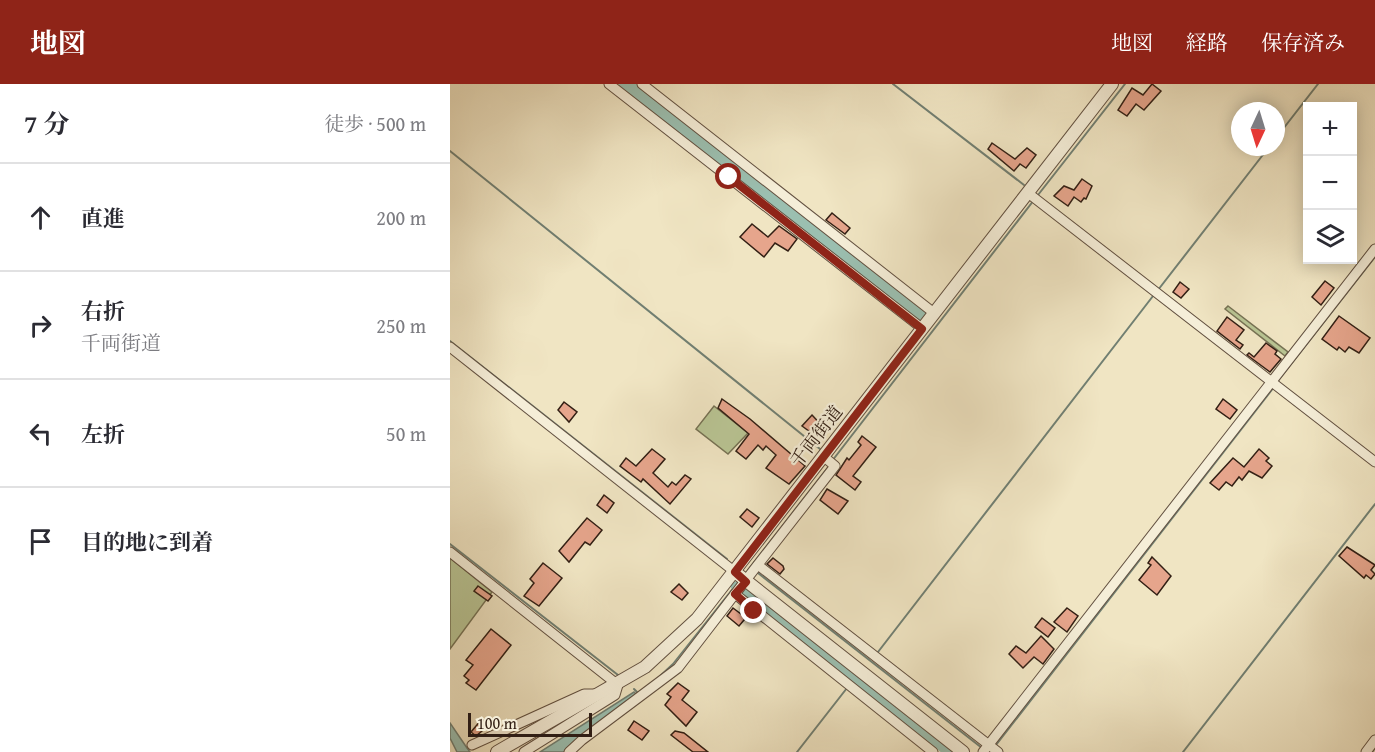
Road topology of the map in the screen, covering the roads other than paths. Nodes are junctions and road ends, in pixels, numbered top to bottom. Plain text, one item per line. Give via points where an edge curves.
1 (609, 84) edge
2 (642, 84) edge
3 (1112, 84) edge
4 (1033, 197) junction
5 (1375, 249) edge
6 (934, 314) junction
7 (922, 329) junction
8 (450, 347) edge
9 (1273, 385) junction
10 (828, 461) junction
11 (1375, 462) edge
12 (450, 552) edge
13 (758, 565) junction
14 (735, 572) junction
15 (740, 589) junction
16 (618, 685) junction
17 (598, 696) junction
18 (1375, 740) edge
19 (472, 746) dead end
20 (990, 749) edge
21 (497, 752) edge
22 (524, 752) edge
23 (569, 752) edge
24 (933, 752) edge
25 (963, 752) edge
26 (1366, 752) edge

1 - 7 street
2 - 6 street
3 - 4 street, 千両街道
4 - 6 street, 千両街道
4 - 9 street
5 - 9 street
6 - 7 street, 千両街道
7 - 10 street, 千両街道
8 - 14 street
9 - 11 street
9 - 20 street
10 - 13 street
10 - 14 street, 千両街道
12 - 16 street
13 - 15 street
13 - 20 street
14 - 15 street
14 - 16 street, 千両街道 via 669,647
15 - 23 street via 678,668
15 - 24 street
15 - 25 street
16 - 17 street, 千両街道
16 - 22 street via 615,695
17 - 19 street via 592,692 584,694
17 - 21 street, 千両街道
18 - 26 street

